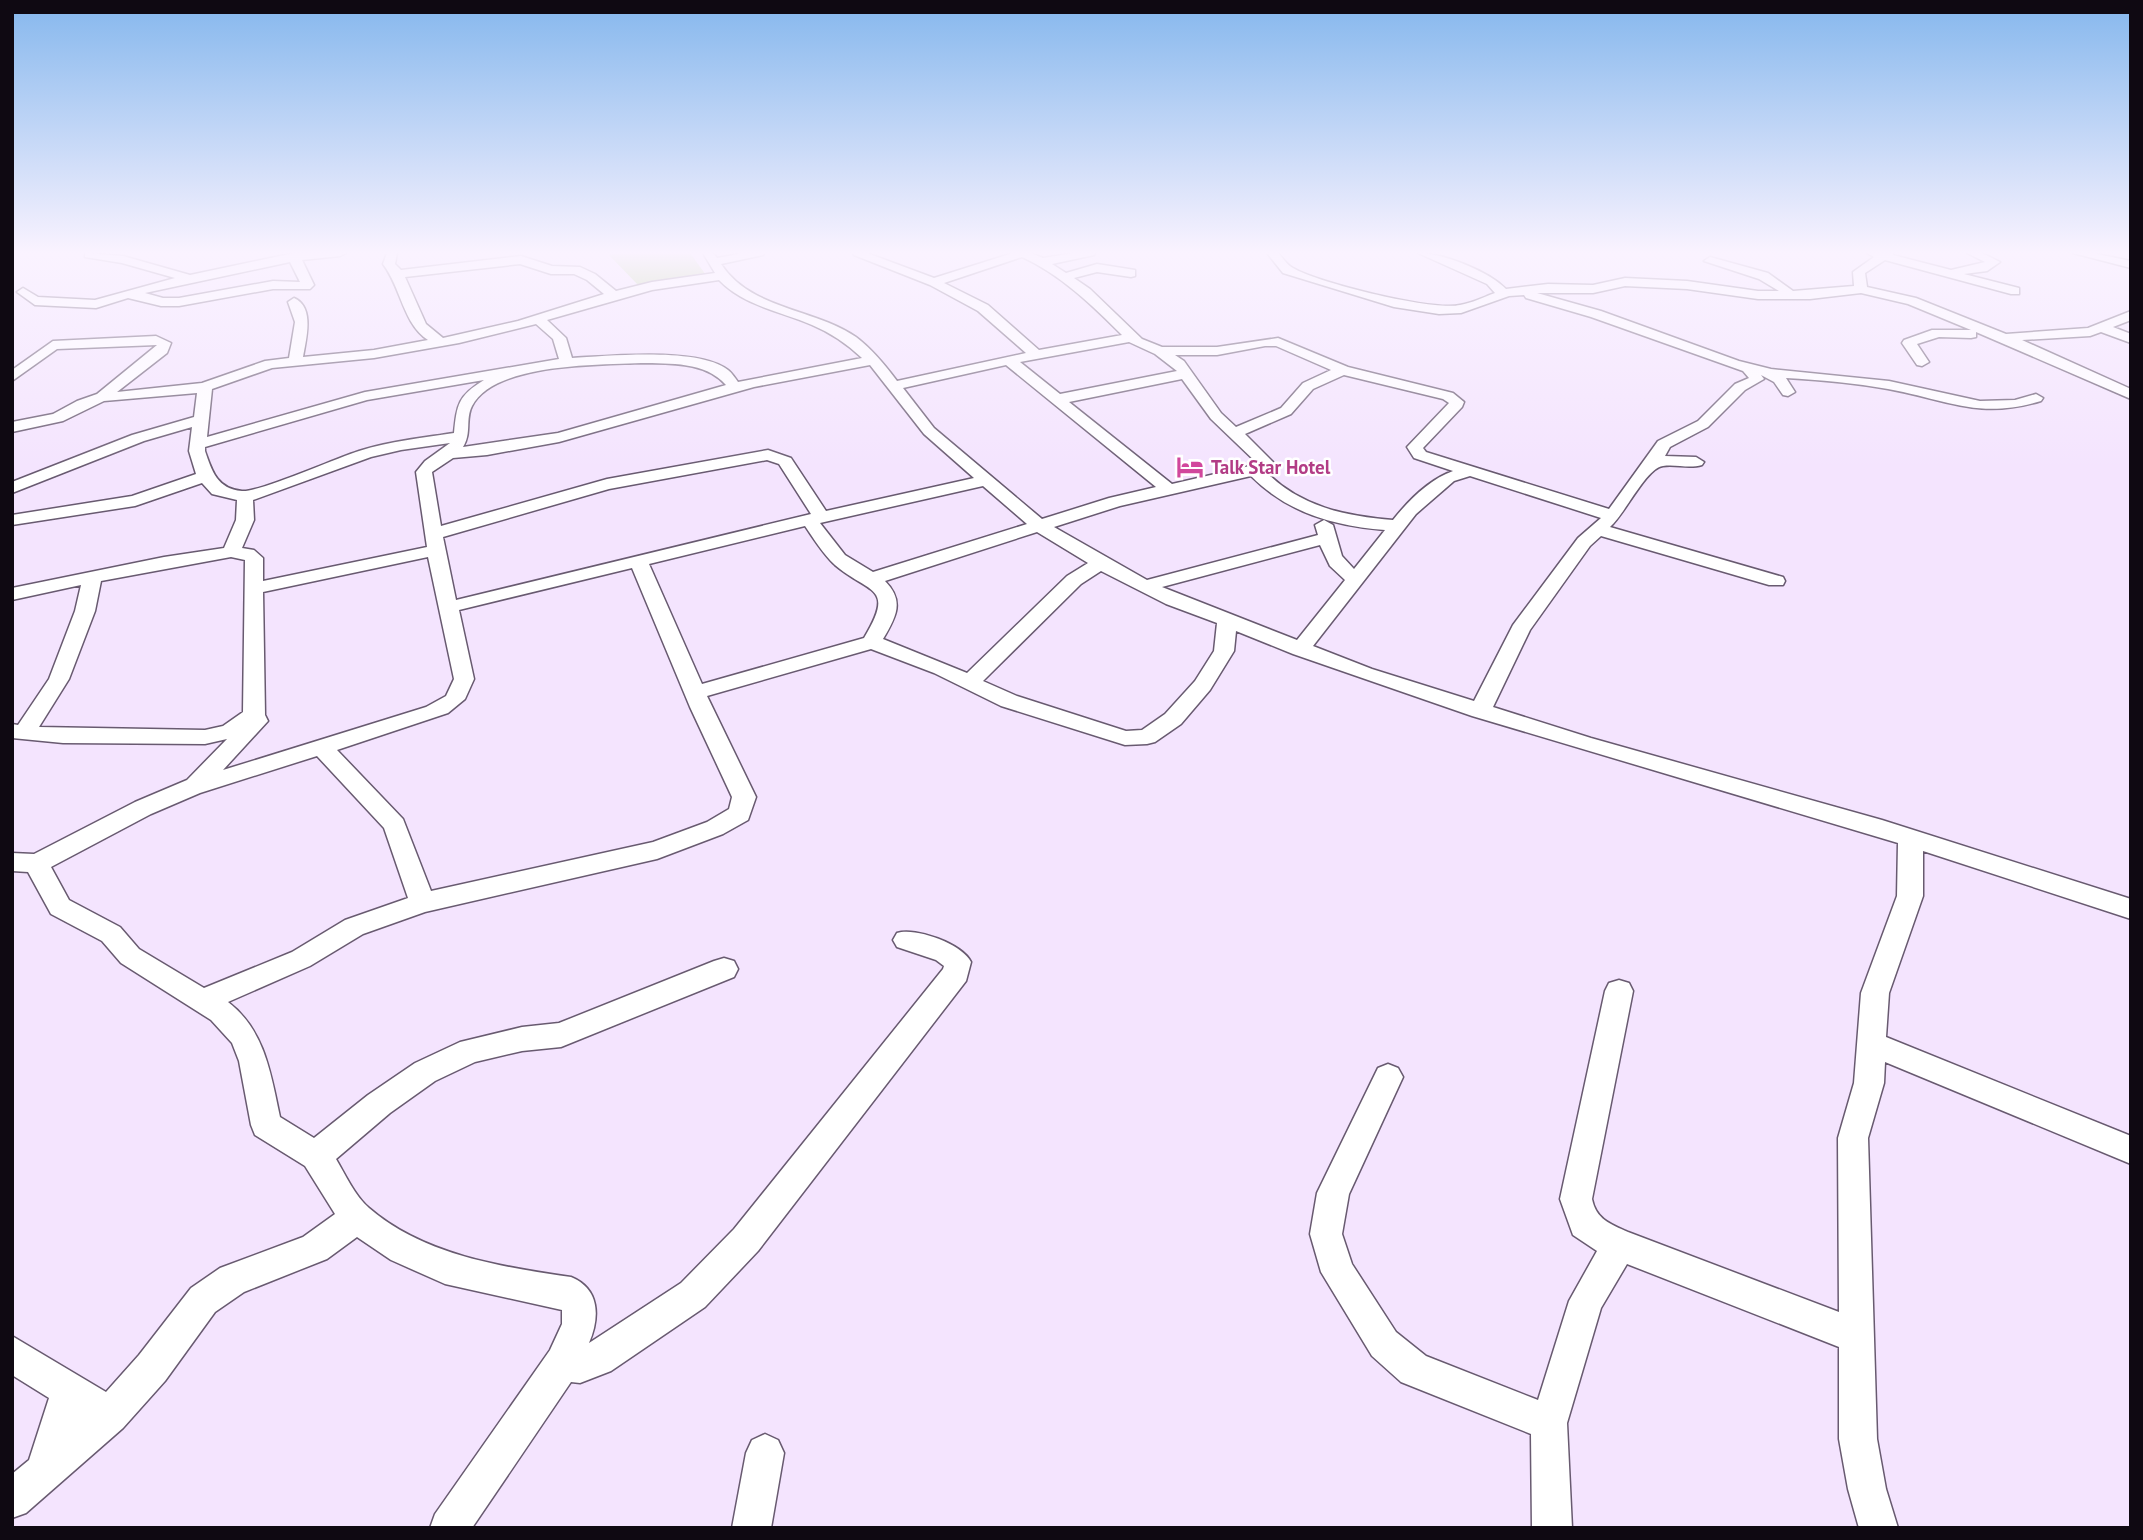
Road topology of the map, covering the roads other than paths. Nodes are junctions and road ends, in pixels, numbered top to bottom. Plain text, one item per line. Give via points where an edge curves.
1 (302, 325) edge
2 (419, 325) edge
3 (517, 325) edge
4 (544, 325) edge
5 (823, 325) edge
6 (1004, 325) edge
7 (1121, 325) edge
8 (1619, 325) edge
9 (1970, 325) edge
10 (2106, 325) edge
11 (2100, 327) junction
12 (1133, 337) junction
13 (2000, 337) junction
14 (2131, 339) edge
15 (441, 342) junction
16 (1160, 351) junction
17 (1035, 354) junction
18 (296, 360) junction
19 (873, 360) junction
20 (1009, 361) junction
21 (567, 362) junction
22 (1922, 362) dead end
23 (1748, 367) junction
24 (515, 369) junction
25 (1343, 370) junction
26 (1772, 373) junction
27 (1186, 374) junction
28 (12, 377) edge
29 (892, 386) junction
30 (205, 387) junction
31 (735, 387) junction
32 (1788, 392) dead end
33 (2131, 395) edge
34 (102, 397) junction
35 (2036, 398) dead end
36 (1059, 400) junction
37 (201, 420) junction
38 (12, 427) edge
39 (1235, 433) junction
40 (461, 437) junction
41 (199, 444) junction
42 (450, 453) junction
43 (1696, 461) dead end
44 (1653, 463) junction
45 (1472, 470) junction
46 (1256, 471) junction
47 (205, 476) junction
48 (986, 480) junction
49 (12, 488) edge
50 (1167, 488) junction
51 (245, 497) junction
52 (1322, 515) junction
53 (1613, 516) junction
54 (815, 518) junction
55 (12, 520) edge
56 (1398, 526) junction
57 (1041, 527) junction
58 (1600, 530) junction
59 (1327, 538) junction
60 (435, 542) junction
61 (232, 552) junction
62 (639, 563) junction
63 (1100, 563) junction
64 (92, 579) junction
65 (871, 579) junction
66 (1356, 580) junction
67 (1776, 581) dead end
68 (1145, 586) junction
69 (252, 589) junction
70 (12, 594) edge
71 (449, 607) junction
72 (1227, 621) junction
73 (872, 642) junction
74 (1300, 650) junction
75 (970, 682) junction
76 (695, 693) junction
77 (1480, 711) junction
78 (254, 715) junction
79 (19, 731) edge
80 (322, 748) junction
81 (192, 787) junction
82 (1910, 838) junction
83 (25, 862) edge
84 (422, 903) junction
85 (2131, 909) edge
86 (906, 940) dead end
87 (724, 969) dead end
88 (1619, 991) dead end
89 (202, 1001) junction
90 (1874, 1045) junction
91 (1388, 1077) dead end
92 (2131, 1150) edge
93 (316, 1156) junction
94 (355, 1218) junction
95 (1620, 1245) junction
96 (1856, 1336) junction
97 (12, 1354) edge
98 (563, 1363) junction
99 (70, 1390) junction
100 (110, 1415) junction
101 (1549, 1423) junction
102 (765, 1453) dead end
103 (46, 1468) junction
104 (12, 1499) edge
105 (449, 1528) edge
106 (751, 1528) edge
107 (1552, 1528) edge
108 (1879, 1528) edge

1 - 18 street
2 - 15 street
3 - 15 street
4 - 21 street via 559,338
5 - 19 street
6 - 17 street
7 - 12 street
8 - 23 street
9 - 13 street
10 - 11 street
11 - 13 street via 2071,334
11 - 14 street
12 - 16 street
12 - 17 street
13 - 22 street via 1946,332 1924,336 1909,343
13 - 33 street
15 - 18 street via 381,353
16 - 25 street via 1217,351 1272,341
16 - 27 street
17 - 20 street
18 - 30 street via 270,364
19 - 29 street
19 - 31 street
20 - 29 street
20 - 36 street
21 - 24 street
21 - 31 street via 678,360 722,372
23 - 26 street
23 - 44 street via 1757,379 1740,387 1703,424 1664,444
24 - 40 street via 465,404
24 - 41 street via 365,396
25 - 39 street via 1308,386 1286,411
25 - 45 street via 1454,398 1455,407 1415,447 1420,455
26 - 32 street
26 - 35 street via 1869,382 1991,407
27 - 36 street
27 - 39 street via 1216,416
28 - 34 street via 47,348 59,344 164,343 162,350
29 - 48 street via 929,431
30 - 34 street
30 - 37 street
31 - 42 street via 547,442
34 - 38 street via 58,418
36 - 50 street
37 - 41 street
37 - 49 street via 138,438
39 - 46 street via 1267,464
40 - 42 street
40 - 51 street via 365,454
41 - 47 street
42 - 60 street via 424,472
43 - 44 street
44 - 53 street
45 - 53 street
45 - 56 street via 1448,478
46 - 50 street
46 - 52 street via 1272,488
47 - 51 street via 219,490
47 - 55 street via 135,501
48 - 54 street
48 - 57 street
50 - 57 street
51 - 61 street via 245,520
52 - 56 street
52 - 59 street
53 - 58 street
54 - 60 street via 785,461 768,455 607,484
54 - 62 street
54 - 65 street via 843,562
56 - 66 street
57 - 63 street
57 - 65 street
58 - 67 street
58 - 77 street via 1584,542 1520,629
59 - 66 street via 1329,552 1340,568
59 - 68 street
60 - 69 street
60 - 71 street
61 - 64 street
61 - 69 street via 254,558
62 - 71 street
62 - 76 street
63 - 68 street
63 - 75 street via 1074,580
64 - 70 street
64 - 79 street via 60,679
65 - 73 street via 889,603
66 - 74 street
68 - 72 street
69 - 78 street
71 - 80 street via 464,679 456,699 437,711
72 - 74 street
72 - 75 street via 1224,651 1203,685 1173,719 1147,737 1125,738 1009,701
73 - 75 street
73 - 76 street
74 - 77 street
76 - 84 street via 744,797 743,808 733,820 657,850
77 - 82 street
78 - 79 street via 230,731 205,737 63,736
78 - 81 street via 257,721 240,741
80 - 81 street
80 - 84 street via 395,825
81 - 83 street
82 - 85 street
82 - 90 street via 1910,897 1875,993
83 - 89 street via 44,880 60,907 111,934 130,956
84 - 89 street via 354,927 300,959
86 - 98 street via 945,952 958,962 957,973 746,1240 684,1303 598,1358 580,1365
87 - 93 street via 561,1035 470,1051 425,1072
88 - 95 street via 1576,1199 1585,1226
89 - 93 street via 221,1012 243,1035 254,1061 266,1125
90 - 92 street
90 - 96 street via 1853,1138
91 - 101 street via 1333,1193 1326,1234 1338,1272 1384,1344 1414,1369
93 - 94 street
94 - 98 street via 403,1249 445,1268 571,1294 579,1305 579,1325
94 - 100 street via 314,1248 232,1280 203,1300
95 - 96 street
95 - 101 street via 1586,1301
96 - 108 street via 1858,1439
97 - 99 street
98 - 105 street
99 - 100 street
99 - 103 street
100 - 103 street
101 - 107 street
102 - 106 street
103 - 104 street

